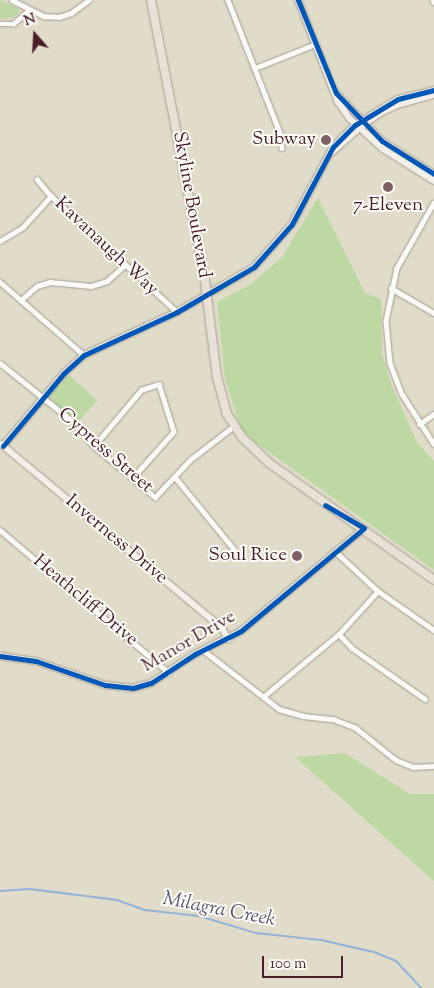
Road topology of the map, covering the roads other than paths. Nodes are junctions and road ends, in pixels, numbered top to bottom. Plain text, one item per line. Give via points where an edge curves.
1 (12, 0) edge
2 (89, 0) edge
3 (152, 0) edge
4 (228, 0) edge
5 (298, 0) edge
6 (30, 10) junction
7 (0, 24) edge
8 (314, 45) junction
9 (255, 68) junction
10 (434, 90) edge
11 (434, 95) edge
12 (359, 124) junction
13 (282, 148) dead end
14 (434, 174) edge
15 (37, 179) dead end
16 (434, 181) edge
17 (51, 196) junction
18 (434, 204) edge
19 (0, 241) edge
20 (125, 265) junction
21 (0, 282) edge
22 (391, 288) junction
23 (207, 295) junction
24 (21, 300) junction
25 (177, 312) junction
26 (434, 313) edge
27 (84, 355) junction
28 (0, 363) edge
29 (42, 397) junction
30 (434, 414) edge
31 (419, 424) junction
32 (234, 426) junction
33 (434, 444) edge
34 (2, 445) edge
35 (94, 446) junction
36 (133, 478) junction
37 (175, 478) junction
38 (364, 528) junction
39 (0, 530) edge
40 (234, 549) dead end
41 (336, 552) junction
42 (434, 580) edge
43 (378, 591) junction
44 (434, 630) edge
45 (339, 634) junction
46 (228, 639) junction
47 (203, 650) junction
48 (0, 656) edge
49 (169, 673) junction
50 (263, 697) junction
51 (425, 699) dead end
52 (434, 766) edge

1 - 6 street
2 - 6 street via 59,17
3 - 23 main road, Skyline Boulevard
4 - 9 street
5 - 8 street
6 - 7 street via 13,24
8 - 9 street
8 - 12 street via 336,93
9 - 13 street via 281,135
10 - 12 street via 398,99
11 - 12 street via 400,104
12 - 14 street
12 - 16 street via 394,157
12 - 23 street via 330,154 282,237 254,267
15 - 17 street, Kavanaugh Way
17 - 19 street via 23,227
17 - 20 street, Kavanaugh Way
18 - 22 street via 407,248
20 - 24 street via 107,282 91,286 50,282 37,286
20 - 25 street, Kavanaugh Way
21 - 24 street
22 - 26 street
22 - 31 street via 386,321 390,363
23 - 25 street
23 - 32 main road, Skyline Boulevard via 220,394
24 - 27 street
25 - 27 street
27 - 29 street
28 - 29 street, Cypress Street
29 - 34 street
29 - 35 street, Cypress Street
30 - 31 street
31 - 33 street
32 - 37 street, Cypress Street via 191,459
32 - 38 main road, Skyline Boulevard via 269,463 325,505
34 - 46 street, Inverness Drive via 222,628
35 - 36 street, Cypress Street
35 - 36 street via 141,390 159,384 174,432
36 - 37 street, Cypress Street via 155,497
37 - 40 street
38 - 41 street, Manor Drive
38 - 42 main road, Skyline Boulevard
39 - 49 street, Heathcliff Drive
41 - 43 street
41 - 46 street, Manor Drive
43 - 44 street
43 - 45 street
45 - 50 street
45 - 51 street via 352,648
46 - 47 street, Manor Drive
47 - 49 street, Manor Drive
47 - 50 street
48 - 49 street, Manor Drive via 36,660 94,682 125,688 151,684
50 - 52 street via 279,709 303,716 333,718 356,728 396,760 412,767

